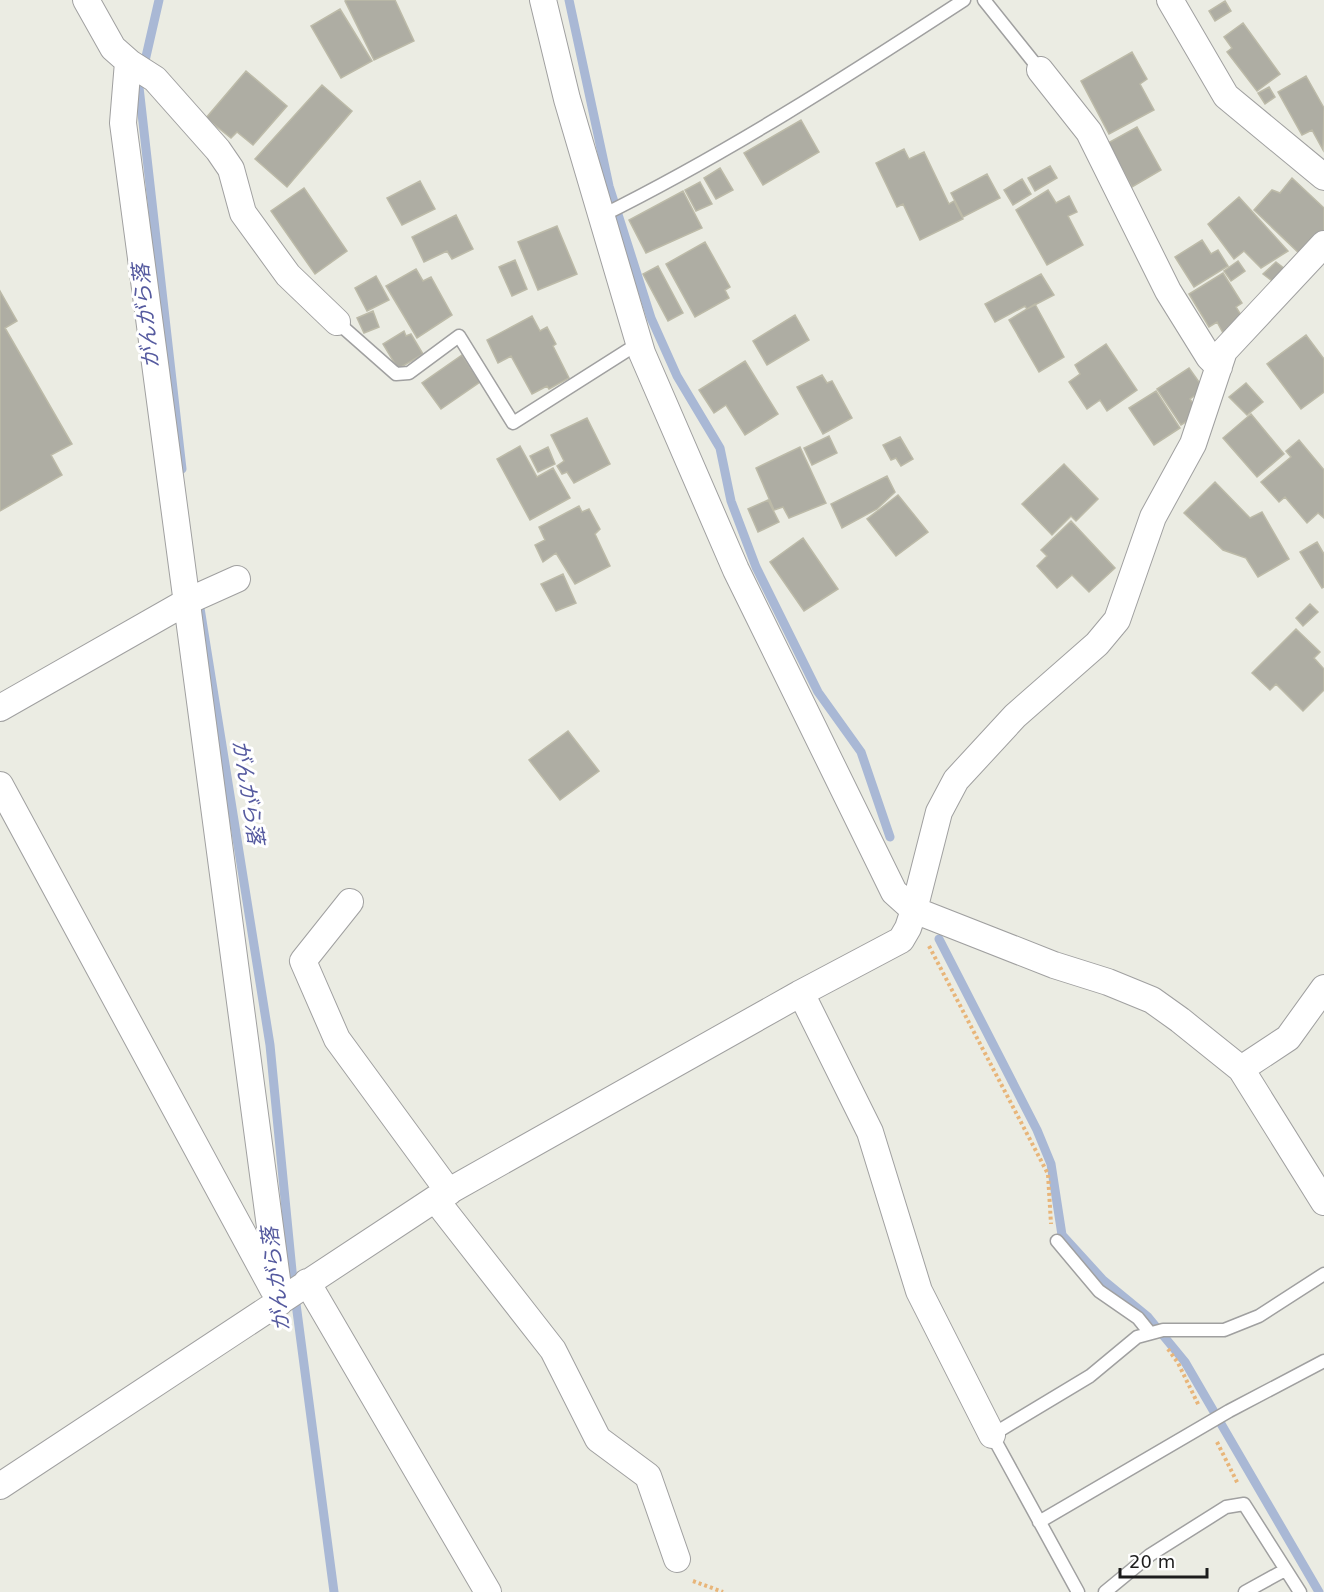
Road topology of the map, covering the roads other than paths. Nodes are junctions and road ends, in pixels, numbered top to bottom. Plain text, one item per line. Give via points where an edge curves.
1 (86, 0) edge
2 (543, 0) edge
3 (964, 0) edge
4 (984, 0) edge
5 (1170, 0) edge
6 (129, 63) junction
7 (1040, 70) joint
8 (1324, 177) edge
9 (601, 216) junction
10 (1324, 244) edge
11 (337, 322) joint
12 (639, 343) junction
13 (1219, 367) junction
14 (227, 583) dead end
15 (187, 602) junction
16 (0, 708) edge
17 (0, 785) edge
18 (350, 902) dead end
19 (911, 919) junction
20 (1324, 988) edge
21 (801, 993) junction
22 (1241, 1069) junction
23 (442, 1196) junction
24 (1324, 1202) edge
25 (1057, 1241) road end
26 (1324, 1274) edge
27 (306, 1283) junction
28 (281, 1301) junction
29 (1157, 1331) junction
30 (1324, 1361) edge
31 (992, 1435) junction
32 (0, 1486) edge
33 (1039, 1522) junction
34 (677, 1559) dead end
35 (1285, 1570) junction
36 (488, 1592) edge
37 (1078, 1592) edge
38 (1105, 1592) edge
39 (1245, 1592) edge
40 (1300, 1592) edge

1 - 6 street via 113,48
2 - 9 street
3 - 9 lane via 754,133
4 - 7 lane
5 - 8 street via 1226,96
6 - 11 street via 155,79 218,150 231,169 243,213 288,275
6 - 15 street via 123,123
7 - 13 street via 1089,132 1168,291
9 - 12 street
10 - 13 street via 1224,351
11 - 12 lane via 396,374 409,373 459,336 513,423
12 - 19 street via 736,570 894,892
13 - 19 street via 1194,444 1153,517 1117,620 1097,644 1015,716 956,780 939,812
14 - 15 street
15 - 16 street
15 - 28 street
17 - 28 street
18 - 23 street via 303,961 337,1039
19 - 21 street via 901,940
19 - 22 street via 1108,982 1152,1000
20 - 22 street via 1288,1038
21 - 23 street
21 - 31 street via 870,1132 920,1291
22 - 24 street
23 - 27 street
23 - 34 street via 553,1350 598,1439 648,1476
25 - 29 lane via 1099,1291
26 - 29 lane via 1259,1316 1224,1330
27 - 28 street
27 - 36 street
28 - 32 street
29 - 31 lane via 1137,1337 1090,1376
30 - 33 lane via 1229,1411
31 - 33 lane
33 - 37 lane
35 - 38 lane via 1244,1504 1226,1507 1160,1549
35 - 39 lane
35 - 40 lane

